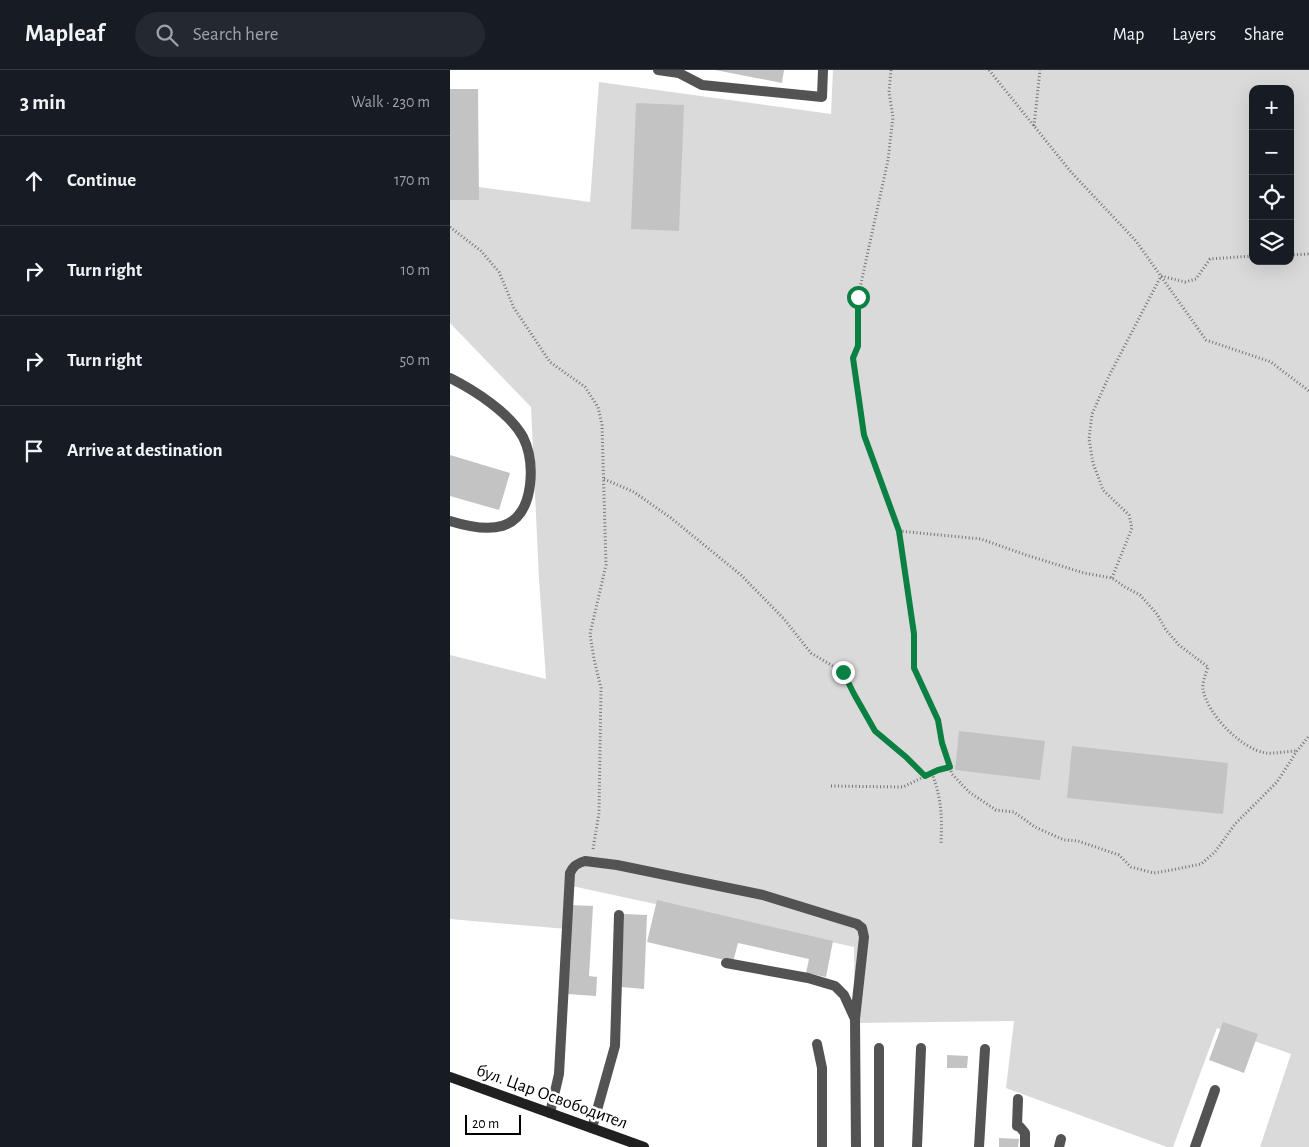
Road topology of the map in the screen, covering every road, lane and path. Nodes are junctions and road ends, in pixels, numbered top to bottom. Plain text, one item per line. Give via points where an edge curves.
1 (658, 70) edge
2 (823, 70) edge
3 (892, 70) edge
4 (989, 70) edge
5 (1040, 70) edge
6 (1034, 127) junction
7 (450, 227) edge
8 (1309, 254) edge
9 (1294, 255) edge
10 (1249, 256) edge
11 (1161, 276) junction
12 (450, 378) edge
13 (1309, 391) edge
14 (604, 479) junction
15 (450, 521) edge
16 (899, 531) junction
17 (1112, 578) junction
18 (1309, 736) edge
19 (1297, 751) junction
20 (950, 767) junction
21 (932, 773) junction
22 (925, 776) junction
23 (831, 786) dead end
24 (941, 845) dead end
25 (590, 862) junction
26 (619, 915) dead end
27 (726, 963) dead end
28 (855, 1019) junction
29 (817, 1044) dead end
30 (879, 1048) dead end
31 (921, 1048) dead end
32 (985, 1049) dead end
33 (450, 1077) edge
34 (1215, 1090) dead end
35 (1018, 1099) dead end
36 (550, 1113) junction
37 (592, 1128) junction
38 (644, 1147) edge
39 (822, 1147) edge
40 (856, 1147) edge
41 (879, 1147) edge
42 (917, 1147) edge
43 (979, 1147) edge
44 (1025, 1147) edge
45 (1195, 1147) edge

1 - 2 lane via 678,73 702,85 822,97
3 - 16 path via 888,92 893,117 888,160 858,297 858,346 853,358 864,435
4 - 6 path
5 - 6 path
6 - 11 path via 1071,172 1136,240
7 - 14 path via 481,251 500,272 514,308 550,362 585,387 598,407
8 - 9 path
10 - 11 path via 1210,259 1196,279 1185,282
11 - 13 path via 1206,340 1271,362
11 - 17 path via 1092,414 1089,439 1093,464 1103,490 1129,515 1132,528
12 - 15 lane via 499,409 522,436 532,468 529,495 520,516 501,527 490,528
14 - 22 path via 634,492 741,575 784,619 811,653 843,672 875,731
14 - 25 path via 606,564 590,634 601,688 601,715 599,813
16 - 17 path via 981,539 1084,573
16 - 20 path via 914,634 914,668 938,720
17 - 19 path via 1140,595 1179,645 1208,667 1203,688 1209,706 1223,726 1238,740 1265,753
18 - 19 path
19 - 20 path via 1277,782 1201,864 1154,872 1131,867 1119,855 1101,848 1064,840 1035,827 1014,812 996,810 969,792 952,774
20 - 21 path
21 - 22 path
21 - 24 path via 942,811
22 - 23 path via 903,787
25 - 28 lane via 763,895 860,926 864,934
25 - 36 lane via 580,862 570,874 559,1074
26 - 37 lane via 615,1046
27 - 28 lane via 835,986 844,995
28 - 40 lane
29 - 39 lane via 822,1068
30 - 41 lane
31 - 42 lane
32 - 43 lane
33 - 36 main road, бул. Цар Освободител
34 - 45 lane
35 - 44 lane via 1017,1126 1025,1133
36 - 37 main road, бул. Цар Освободител
37 - 38 main road, бул. Цар Освободител

